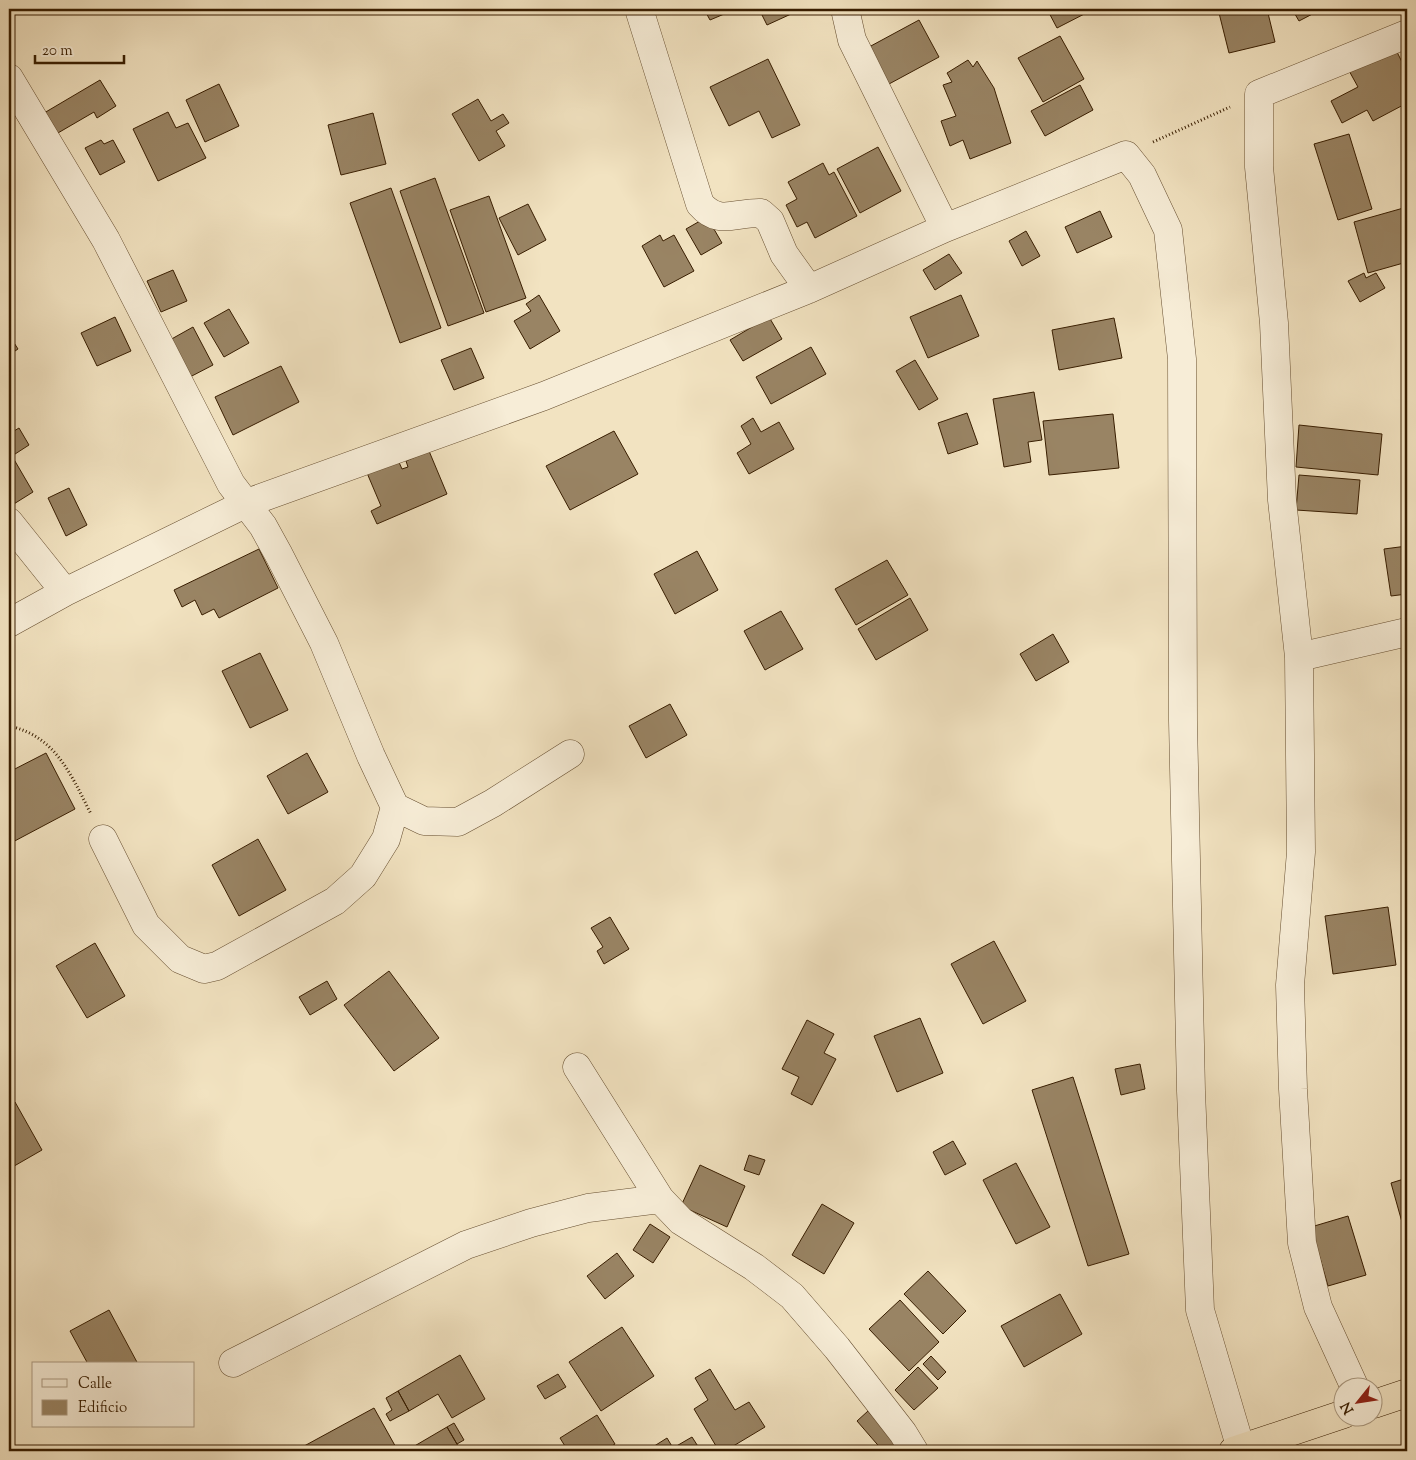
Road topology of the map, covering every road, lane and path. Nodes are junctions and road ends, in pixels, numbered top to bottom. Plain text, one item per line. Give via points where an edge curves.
1 (639, 9) edge
2 (845, 9) edge
3 (1407, 34) edge
4 (9, 78) edge
5 (1259, 94) junction
6 (1126, 155) junction
7 (945, 228) junction
8 (809, 290) junction
9 (248, 504) junction
10 (9, 522) edge
11 (65, 592) junction
12 (9, 623) edge
13 (1407, 632) edge
14 (1299, 657) junction
15 (9, 726) edge
16 (570, 754) dead end
17 (396, 807) junction
18 (104, 839) joint
19 (578, 1067) dead end
20 (660, 1199) junction
21 (233, 1363) dead end
22 (1350, 1378) edge
23 (1407, 1393) edge
24 (1384, 1401) edge
25 (1334, 1417) edge
26 (1237, 1450) edge
27 (914, 1451) edge

1 - 8 street via 700,204 709,214 721,218 761,212
2 - 7 street via 852,40
3 - 5 street
4 - 9 street via 106,240 231,484
5 - 6 path
5 - 14 street via 1259,167 1274,323 1282,500
6 - 7 street
6 - 26 street via 1142,175 1168,230 1182,359 1183,721 1191,1091 1200,1310
7 - 8 street
8 - 9 street via 544,396
9 - 11 street
9 - 17 street via 279,555 324,643
10 - 11 street
11 - 12 street
13 - 14 street
14 - 22 street via 1301,852 1290,985 1302,1243 1318,1307
15 - 18 path via 23,729 45,742 66,765
16 - 17 street via 458,822 424,821
17 - 18 street via 386,839 363,876 335,901 217,966 204,969 180,959 146,926
19 - 20 street
20 - 21 street via 588,1208 466,1245
20 - 27 street via 682,1221 754,1267 792,1296 837,1348
23 - 24 highway
25 - 26 highway

